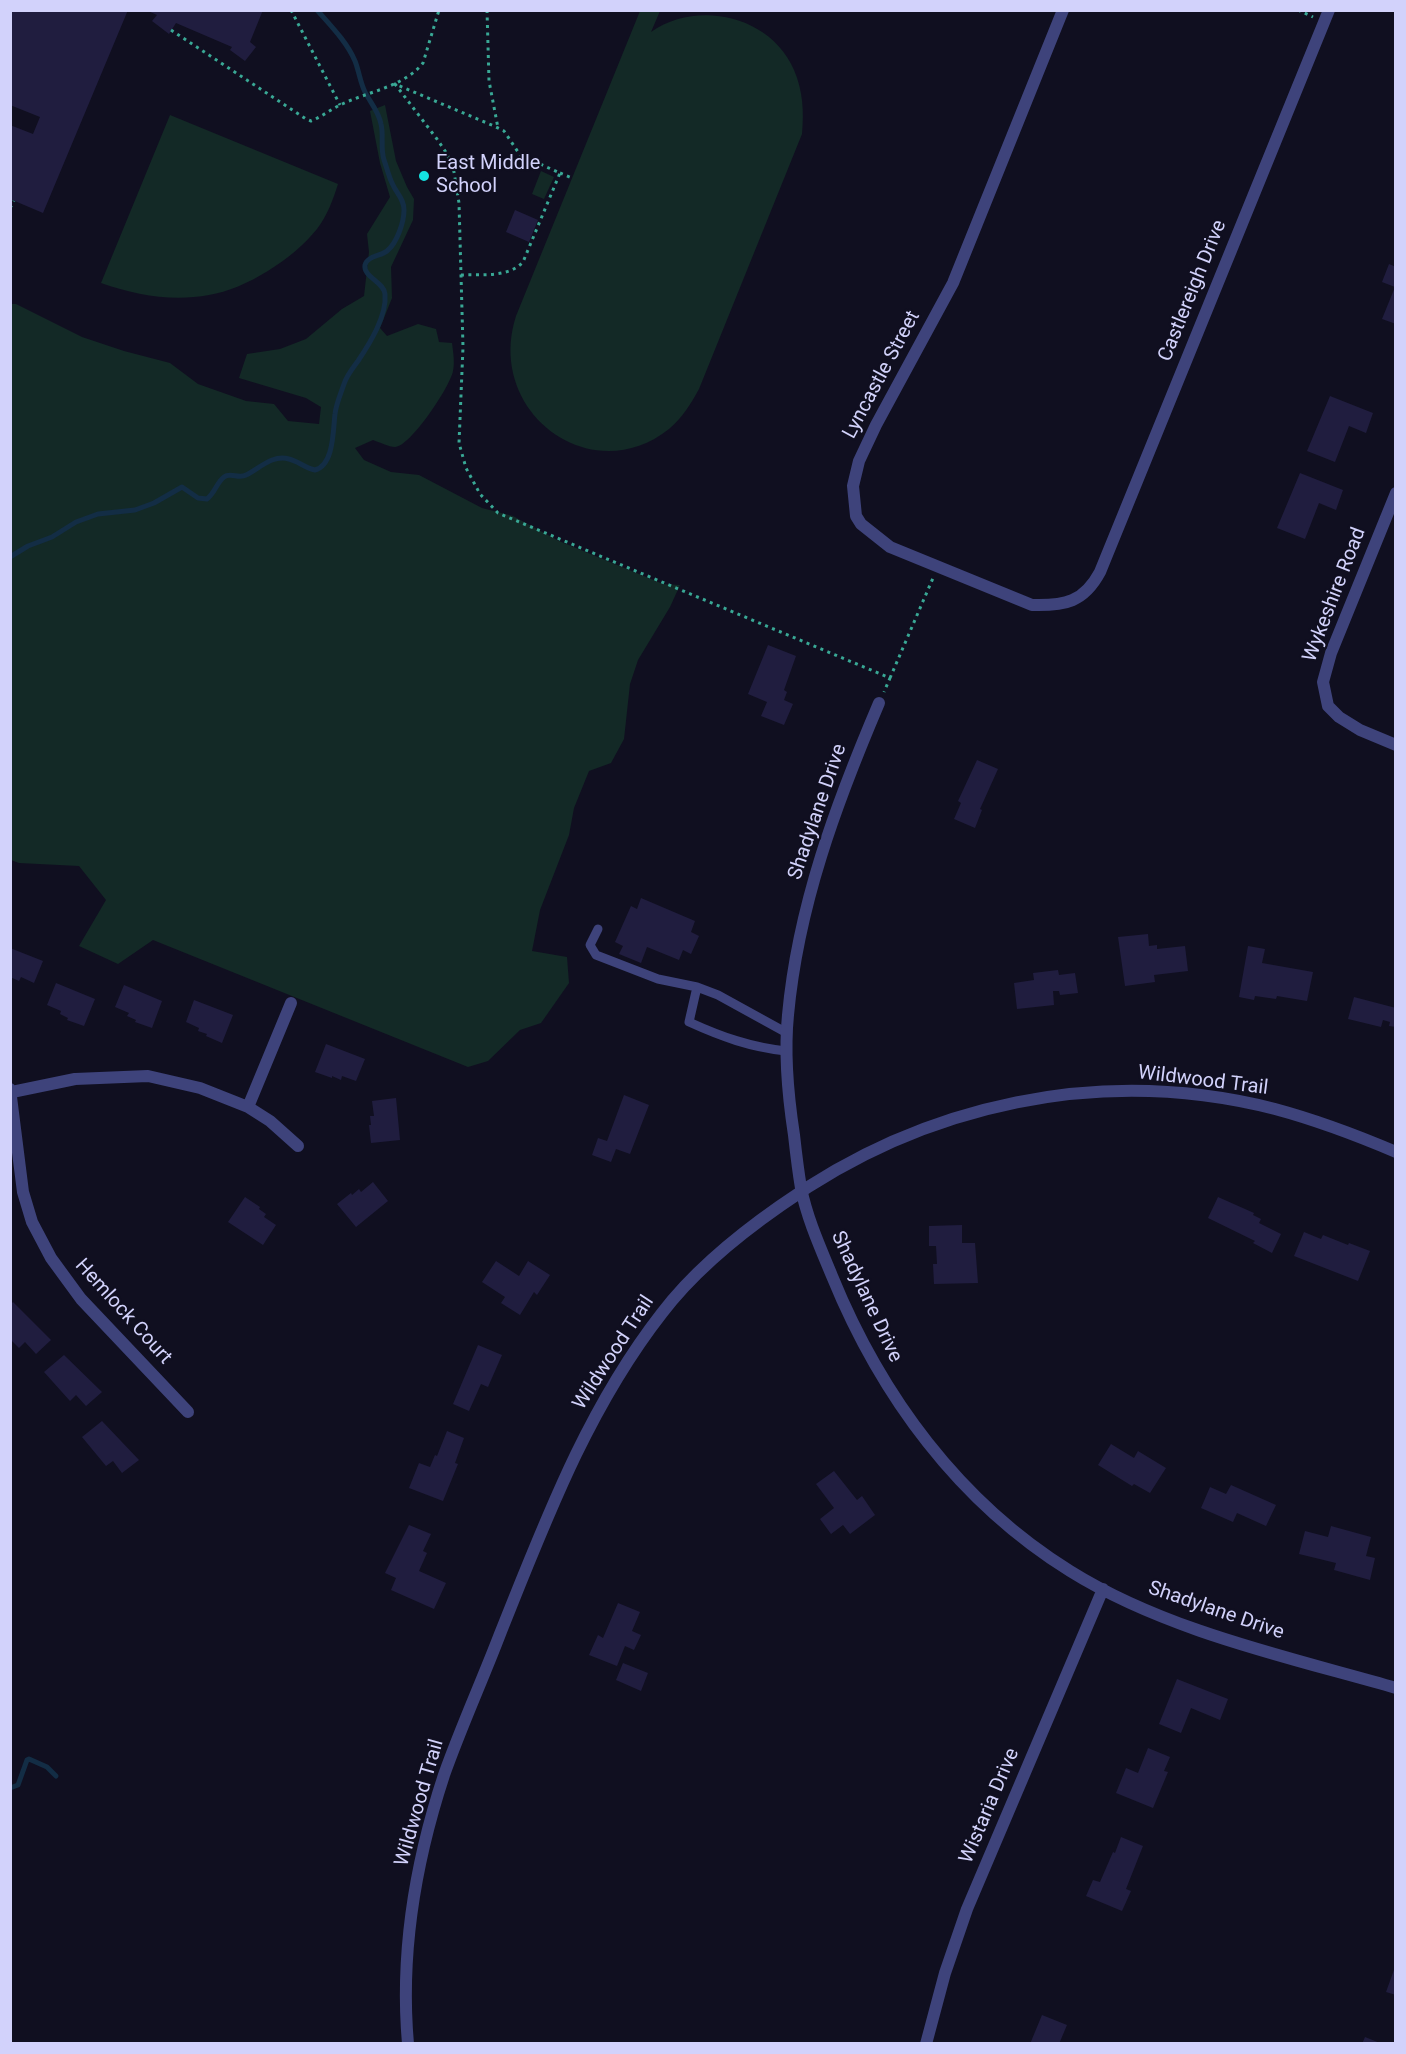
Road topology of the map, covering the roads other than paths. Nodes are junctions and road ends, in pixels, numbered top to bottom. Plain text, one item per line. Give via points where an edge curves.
1 (1063, 10) edge
2 (1329, 10) edge
3 (1395, 493) edge
4 (1093, 586) joint
5 (879, 703) road end
6 (1395, 745) edge
7 (598, 928) dead end
8 (697, 987) junction
9 (291, 1003) dead end
10 (787, 1033) junction
11 (786, 1051) junction
12 (11, 1090) edge
13 (248, 1107) junction
14 (297, 1146) dead end
15 (1395, 1152) edge
16 (802, 1190) junction
17 (188, 1412) dead end
18 (1103, 1589) junction
19 (1395, 1688) edge
20 (408, 2043) edge
21 (926, 2043) edge

1 - 4 street, Lyncastle Street via 953,283 876,424 859,461 853,486 856,516 861,524 890,547 937,567 1032,605 1055,606 1076,599
2 - 4 street, Castlereigh Drive
3 - 6 street, Wykeshire Road via 1323,682 1328,706 1340,717
5 - 10 street, Shadylane Drive via 815,873 798,947
7 - 8 lane via 591,945 596,955 658,979
8 - 10 lane
8 - 11 lane via 689,1022 757,1048
9 - 13 street
10 - 11 street, Shadylane Drive
11 - 16 street, Shadylane Drive
12 - 13 street via 75,1078 148,1076 200,1088
12 - 17 street, Hemlock Court via 23,1192 32,1222 51,1258 81,1299
13 - 14 street
15 - 16 street, Wildwood Trail via 1312,1120 1253,1105 1174,1093 1088,1092 1030,1098 931,1125 866,1153
16 - 18 street, Shadylane Drive via 849,1317 902,1409 988,1510 1045,1554
16 - 20 street, Wildwood Trail via 745,1232 671,1302 621,1372 576,1452 470,1709 437,1800 409,1940
18 - 19 street, Shadylane Drive via 1205,1632
18 - 21 street, Wistaria Drive via 967,1909

